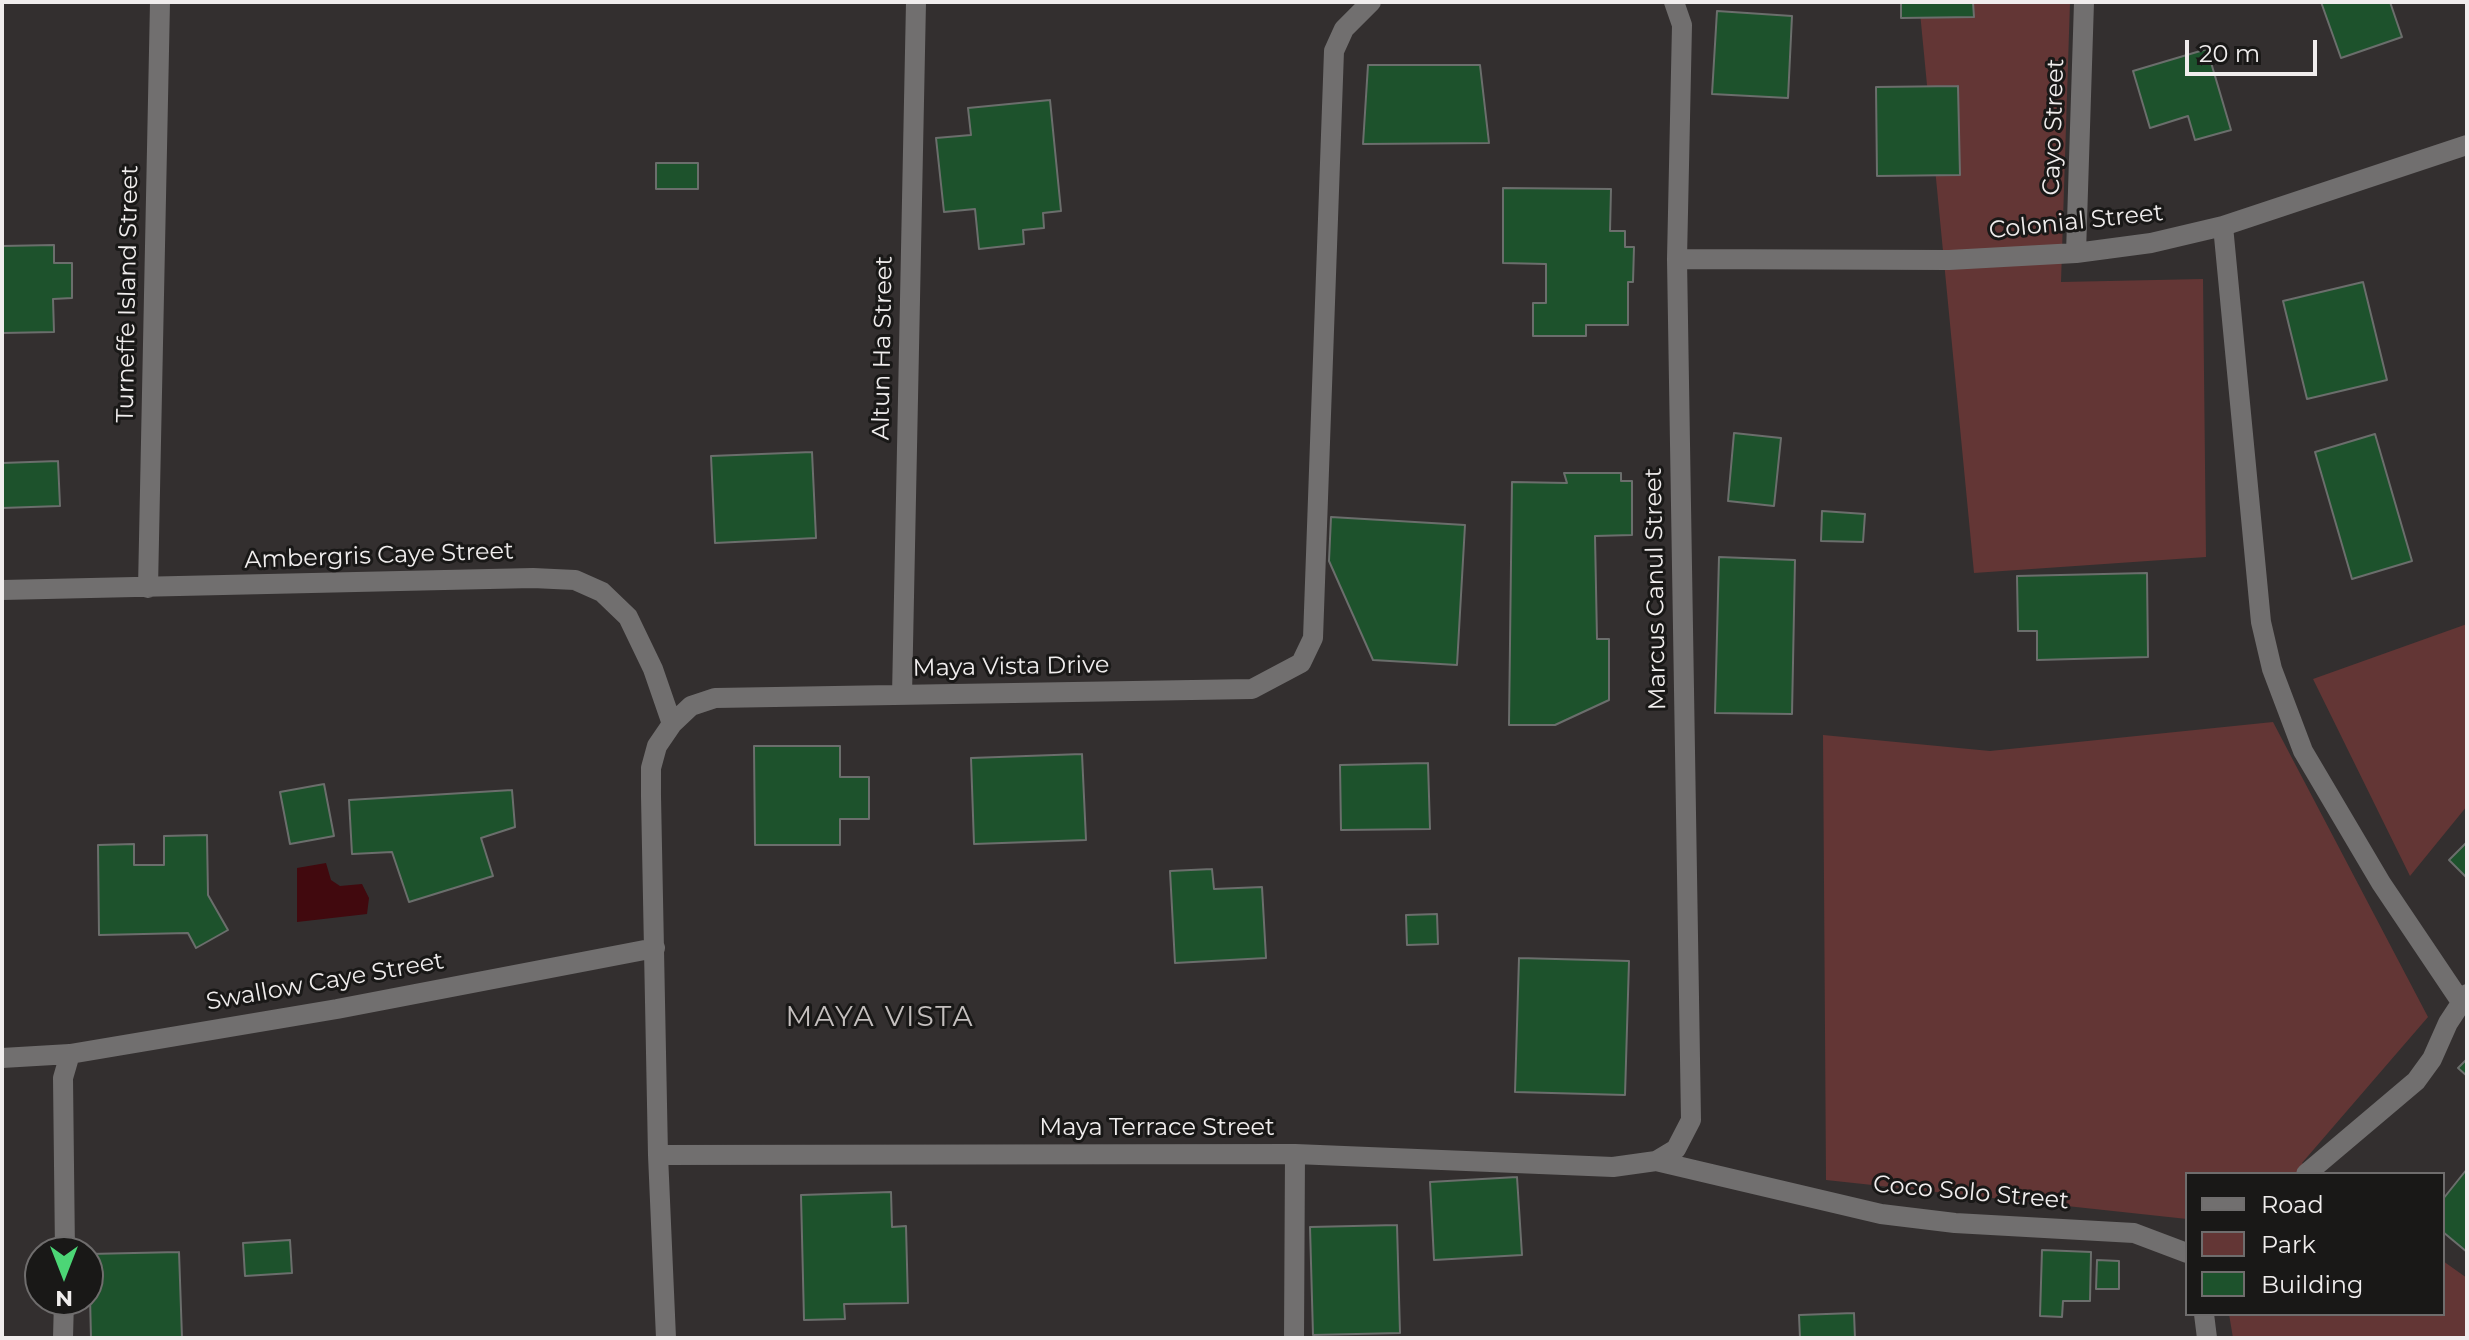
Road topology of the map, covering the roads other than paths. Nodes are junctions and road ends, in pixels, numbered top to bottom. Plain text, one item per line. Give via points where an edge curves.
1 (160, 2) edge
2 (916, 2) edge
3 (1674, 2) edge
4 (2084, 2) edge
5 (1361, 5) edge
6 (2467, 145) edge
7 (2223, 226) junction
8 (2076, 253) junction
9 (1677, 259) junction
10 (148, 588) junction
11 (2, 590) edge
12 (902, 695) junction
13 (672, 724) junction
14 (655, 948) junction
15 (2464, 998) edge
16 (70, 1054) junction
17 (2, 1058) edge
18 (1295, 1154) junction
19 (658, 1155) junction
20 (1656, 1161) junction
21 (2308, 1172) edge
22 (65, 1236) edge
23 (2185, 1252) edge
24 (64, 1316) edge
25 (2204, 1316) edge
26 (63, 1338) edge
27 (666, 1338) edge
28 (1294, 1338) edge
29 (2207, 1338) edge

1 - 10 street, Turneffe Island Street
2 - 12 street, Altun Ha Street
3 - 9 street, Marcus Canul Street via 1682,25
4 - 8 street, Cayo Street
5 - 12 street, Maya Vista Drive via 1334,51 1313,638 1301,663 1252,689
6 - 7 street, Colonial Street
7 - 8 street, Colonial Street
7 - 15 street via 2261,622 2272,669 2303,751 2323,787 2381,883
8 - 9 street, Colonial Street via 1949,260
9 - 20 street, Marcus Canul Street via 1691,1120 1676,1149
10 - 11 street, Ambergris Caye Street
10 - 13 street, Ambergris Caye Street via 575,580 602,592 628,617
12 - 13 street, Maya Vista Drive via 715,698 691,706
13 - 14 street, Maya Vista Drive via 657,746 651,768
14 - 16 street, Swallow Caye Street
14 - 19 street, Maya Vista Drive
15 - 21 street via 2416,1081
16 - 17 street, Swallow Caye Street
16 - 22 street via 63,1078
18 - 19 street, Maya Terrace Street
18 - 20 street, Maya Terrace Street via 1613,1167
18 - 28 street
19 - 27 street, Maya Vista Drive
20 - 23 street, Coco Solo Street via 1881,1214 2134,1233
24 - 26 street
25 - 29 street

